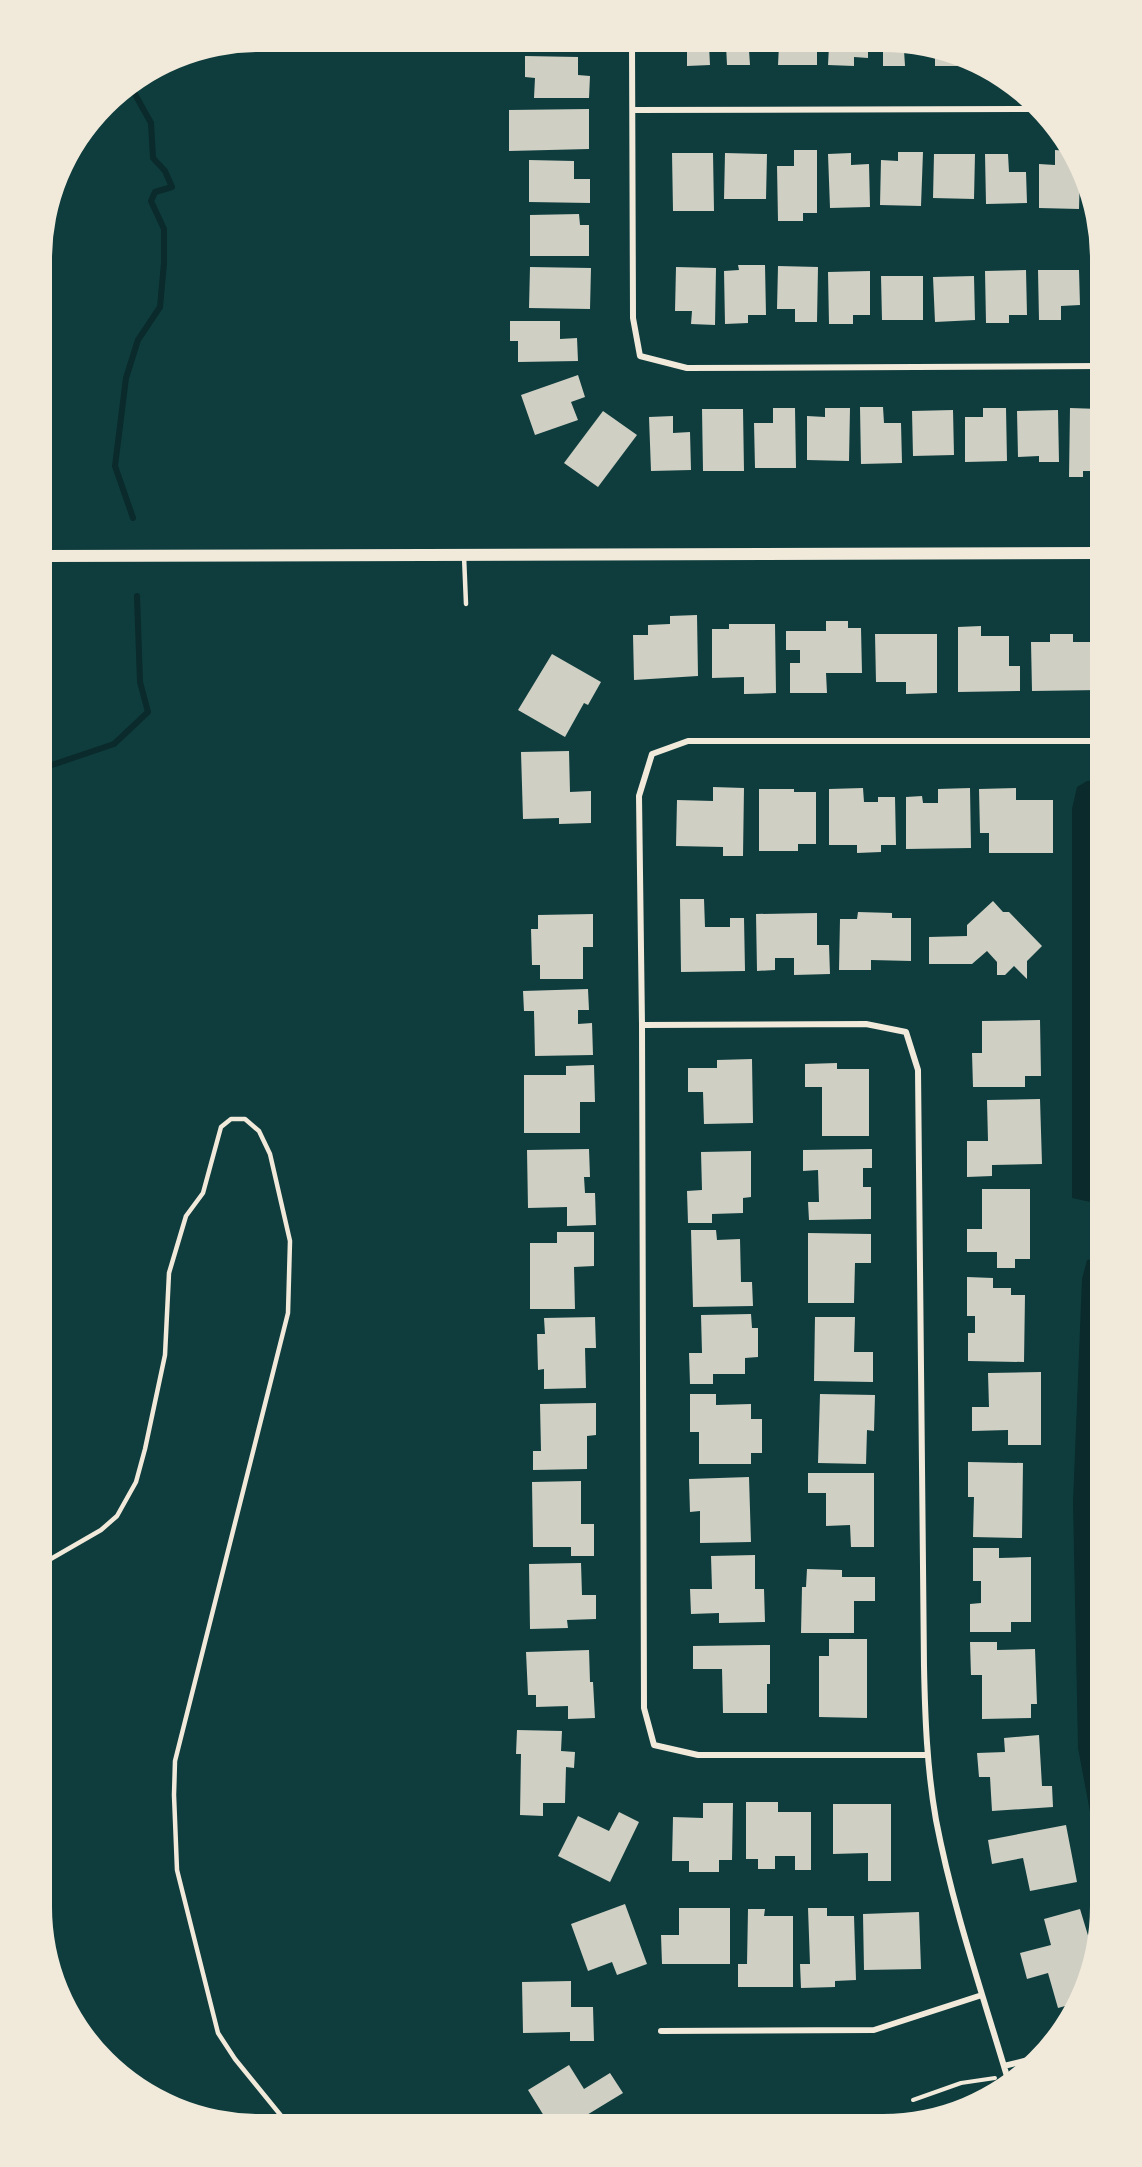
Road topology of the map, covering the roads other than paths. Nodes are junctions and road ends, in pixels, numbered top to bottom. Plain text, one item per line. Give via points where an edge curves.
1 (632, 52) edge
2 (1023, 108) edge
3 (633, 110) junction
4 (1090, 366) edge
5 (1090, 553) edge
6 (464, 554) junction
7 (52, 556) edge
8 (466, 604) dead end
9 (1090, 741) edge
10 (642, 1025) junction
11 (52, 1558) edge
12 (927, 1755) junction
13 (982, 1995) junction
14 (661, 2031) dead end
15 (1020, 2062) edge
16 (1004, 2066) junction
17 (1006, 2073) edge
18 (279, 2114) edge

1 - 3 street
2 - 3 street
3 - 4 street via 633,318 640,356 687,368
5 - 6 main road
6 - 7 main road
6 - 8 lane
9 - 10 street via 688,741 652,754 639,796
10 - 12 street via 866,1024 906,1032 918,1070
10 - 12 street via 644,1708 654,1745 698,1755
11 - 18 lane via 101,1530 117,1516 136,1482 165,1355 169,1273 179,1239 186,1216 203,1193 221,1127 231,1119 245,1119 260,1131 270,1154 290,1241 288,1313 176,1761 174,1795 177,1870 218,2033
12 - 13 street via 951,1889
13 - 14 street via 874,2030
13 - 16 street
15 - 16 street
16 - 17 street

